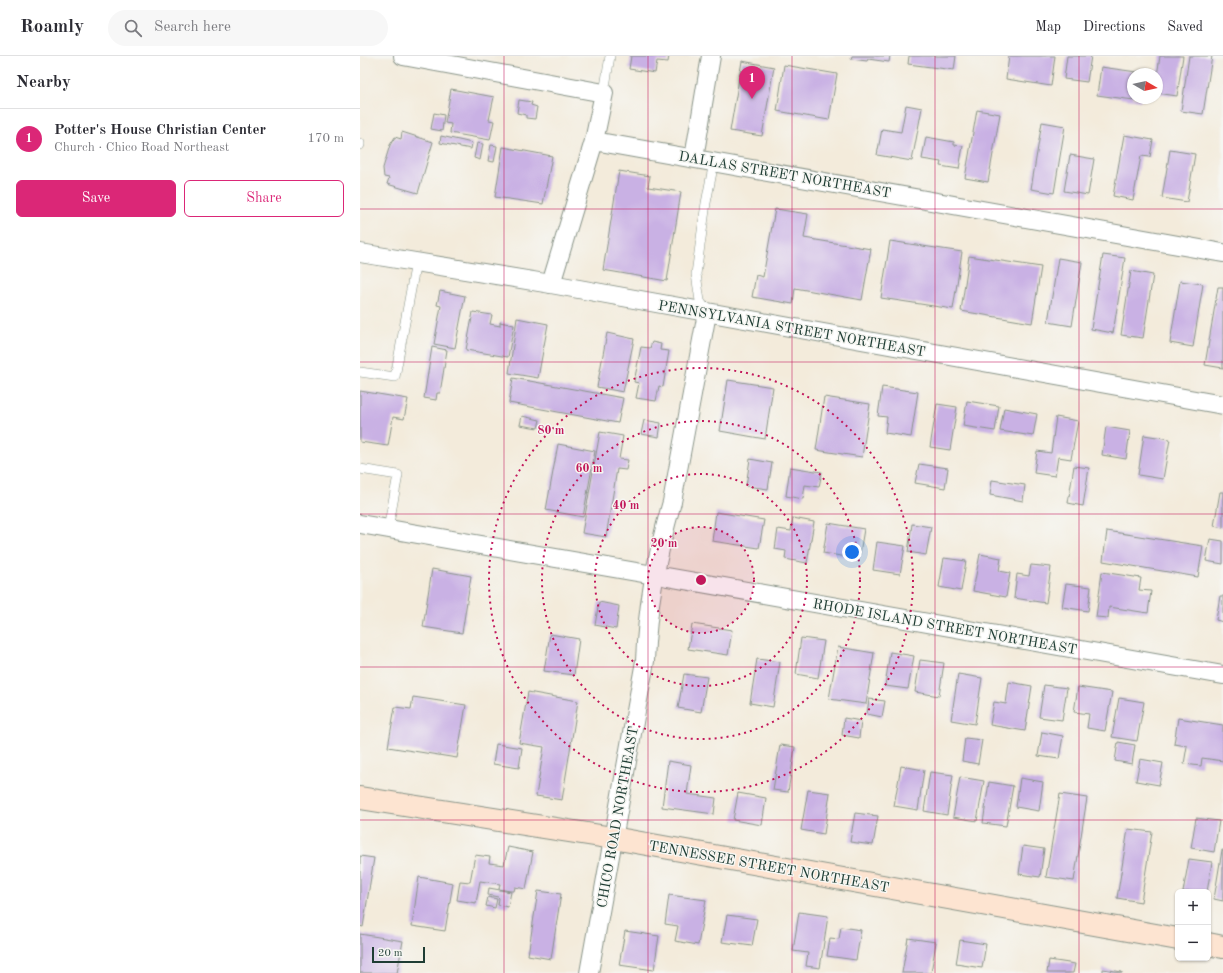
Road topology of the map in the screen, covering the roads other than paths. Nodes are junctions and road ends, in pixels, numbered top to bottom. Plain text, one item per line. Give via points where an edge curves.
1 (403, 56) edge
2 (610, 56) edge
3 (711, 56) edge
4 (604, 93) junction
5 (594, 141) junction
6 (694, 158) junction
7 (714, 162) junction
8 (1222, 250) edge
9 (360, 253) edge
10 (416, 262) junction
11 (551, 284) junction
12 (707, 313) junction
13 (360, 372) edge
14 (1223, 405) edge
15 (360, 469) edge
16 (360, 524) edge
17 (388, 529) junction
18 (660, 576) junction
19 (1223, 675) edge
20 (360, 798) edge
21 (613, 838) junction
22 (1175, 938) edge
23 (1211, 945) edge
24 (1223, 947) edge
25 (589, 973) edge

1 - 4 street
2 - 4 lane
3 - 6 street
4 - 5 street
5 - 6 street, DALLAS STREET NORTHEAST
5 - 11 street
6 - 7 street, DALLAS STREET NORTHEAST
7 - 8 street, DALLAS STREET NORTHEAST
7 - 12 lane via 696,274 700,301
9 - 10 street, PENNSYLVANIA STREET NORTHEAST
10 - 11 street, PENNSYLVANIA STREET NORTHEAST
10 - 13 lane via 395,377
11 - 12 street, PENNSYLVANIA STREET NORTHEAST
12 - 14 street, PENNSYLVANIA STREET NORTHEAST
12 - 18 street, CHICO ROAD NORTHEAST via 672,502 664,530
15 - 17 lane via 398,476
16 - 17 street, RHODE ISLAND STREET NORTHEAST
17 - 18 street, RHODE ISLAND STREET NORTHEAST
18 - 19 street, RHODE ISLAND STREET NORTHEAST
18 - 21 street, CHICO ROAD NORTHEAST via 646,628 644,661
20 - 21 street, TENNESSEE STREET NORTHEAST
21 - 22 street, TENNESSEE STREET NORTHEAST
21 - 25 street, CHICO ROAD NORTHEAST
23 - 24 street

